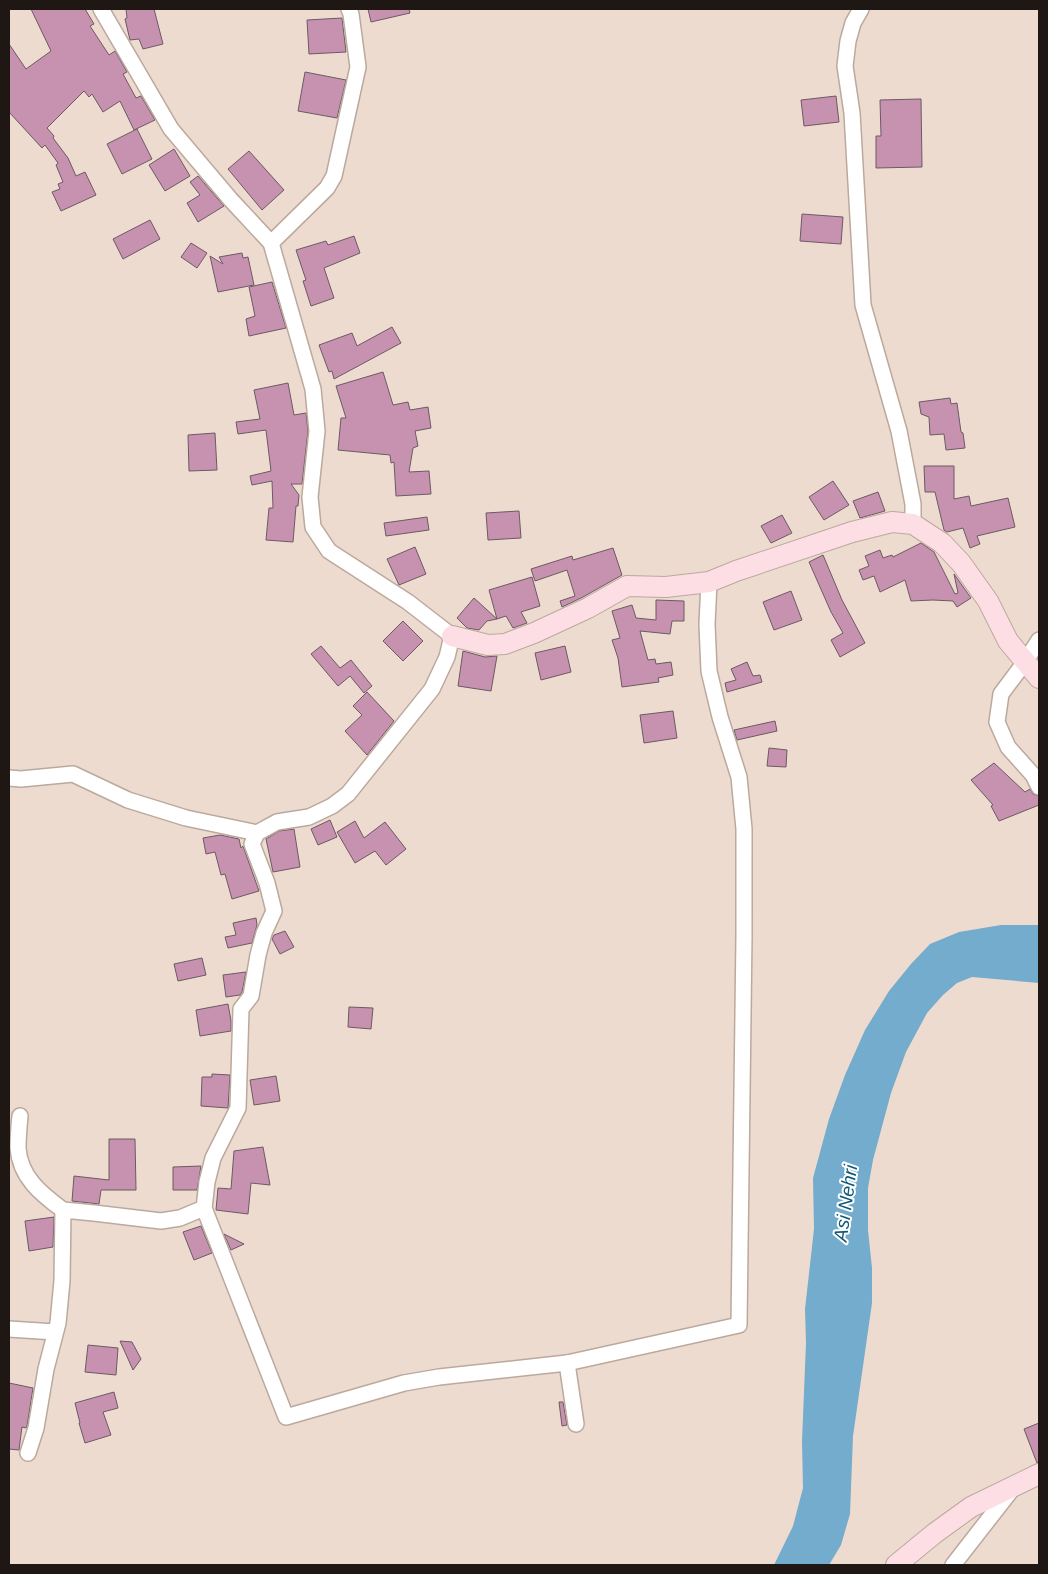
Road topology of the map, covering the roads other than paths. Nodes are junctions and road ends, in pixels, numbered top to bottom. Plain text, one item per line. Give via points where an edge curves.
1 (101, 9) edge
2 (348, 9) edge
3 (861, 9) edge
4 (271, 243) junction
5 (913, 524) junction
6 (709, 582) junction
7 (452, 636) junction
8 (1039, 640) edge
9 (1025, 662) junction
10 (1039, 678) edge
11 (9, 778) edge
12 (1039, 787) edge
13 (257, 833) junction
14 (20, 1116) dead end
15 (204, 1208) junction
16 (63, 1210) junction
17 (9, 1330) edge
18 (56, 1332) junction
19 (567, 1364) junction
20 (576, 1424) dead end
21 (28, 1453) dead end
22 (1039, 1474) edge
23 (1014, 1487) junction
24 (896, 1565) edge
25 (954, 1565) edge

1 - 4 street via 171,129
2 - 4 street via 352,14 358,68 334,176 327,188
3 - 5 street via 853,23 845,66 852,113 863,305 899,431 913,504
4 - 7 street via 313,389 317,431 310,497 312,527 329,551 408,602
5 - 6 street via 892,522 852,532
5 - 9 street via 942,543 961,563 988,601 1008,641
6 - 7 street via 666,587 627,586 534,634 505,644 488,645
6 - 19 street via 710,671 739,777 744,829 739,1325
7 - 13 street via 447,657 432,689 348,794 309,817 277,822
8 - 9 street
9 - 10 street
9 - 12 street via 1001,694 997,722 1008,747 1033,775
11 - 13 street via 72,774 136,803 186,818
13 - 15 street via 252,844 274,911 258,955 251,996 241,1009 238,1108 213,1158
14 - 16 street via 18,1147 23,1169 29,1180
15 - 16 street via 161,1222
15 - 19 street via 286,1417 404,1383
16 - 18 street via 62,1281
17 - 18 street
18 - 21 street
19 - 20 street
22 - 23 street
23 - 24 street via 971,1507
23 - 25 street

